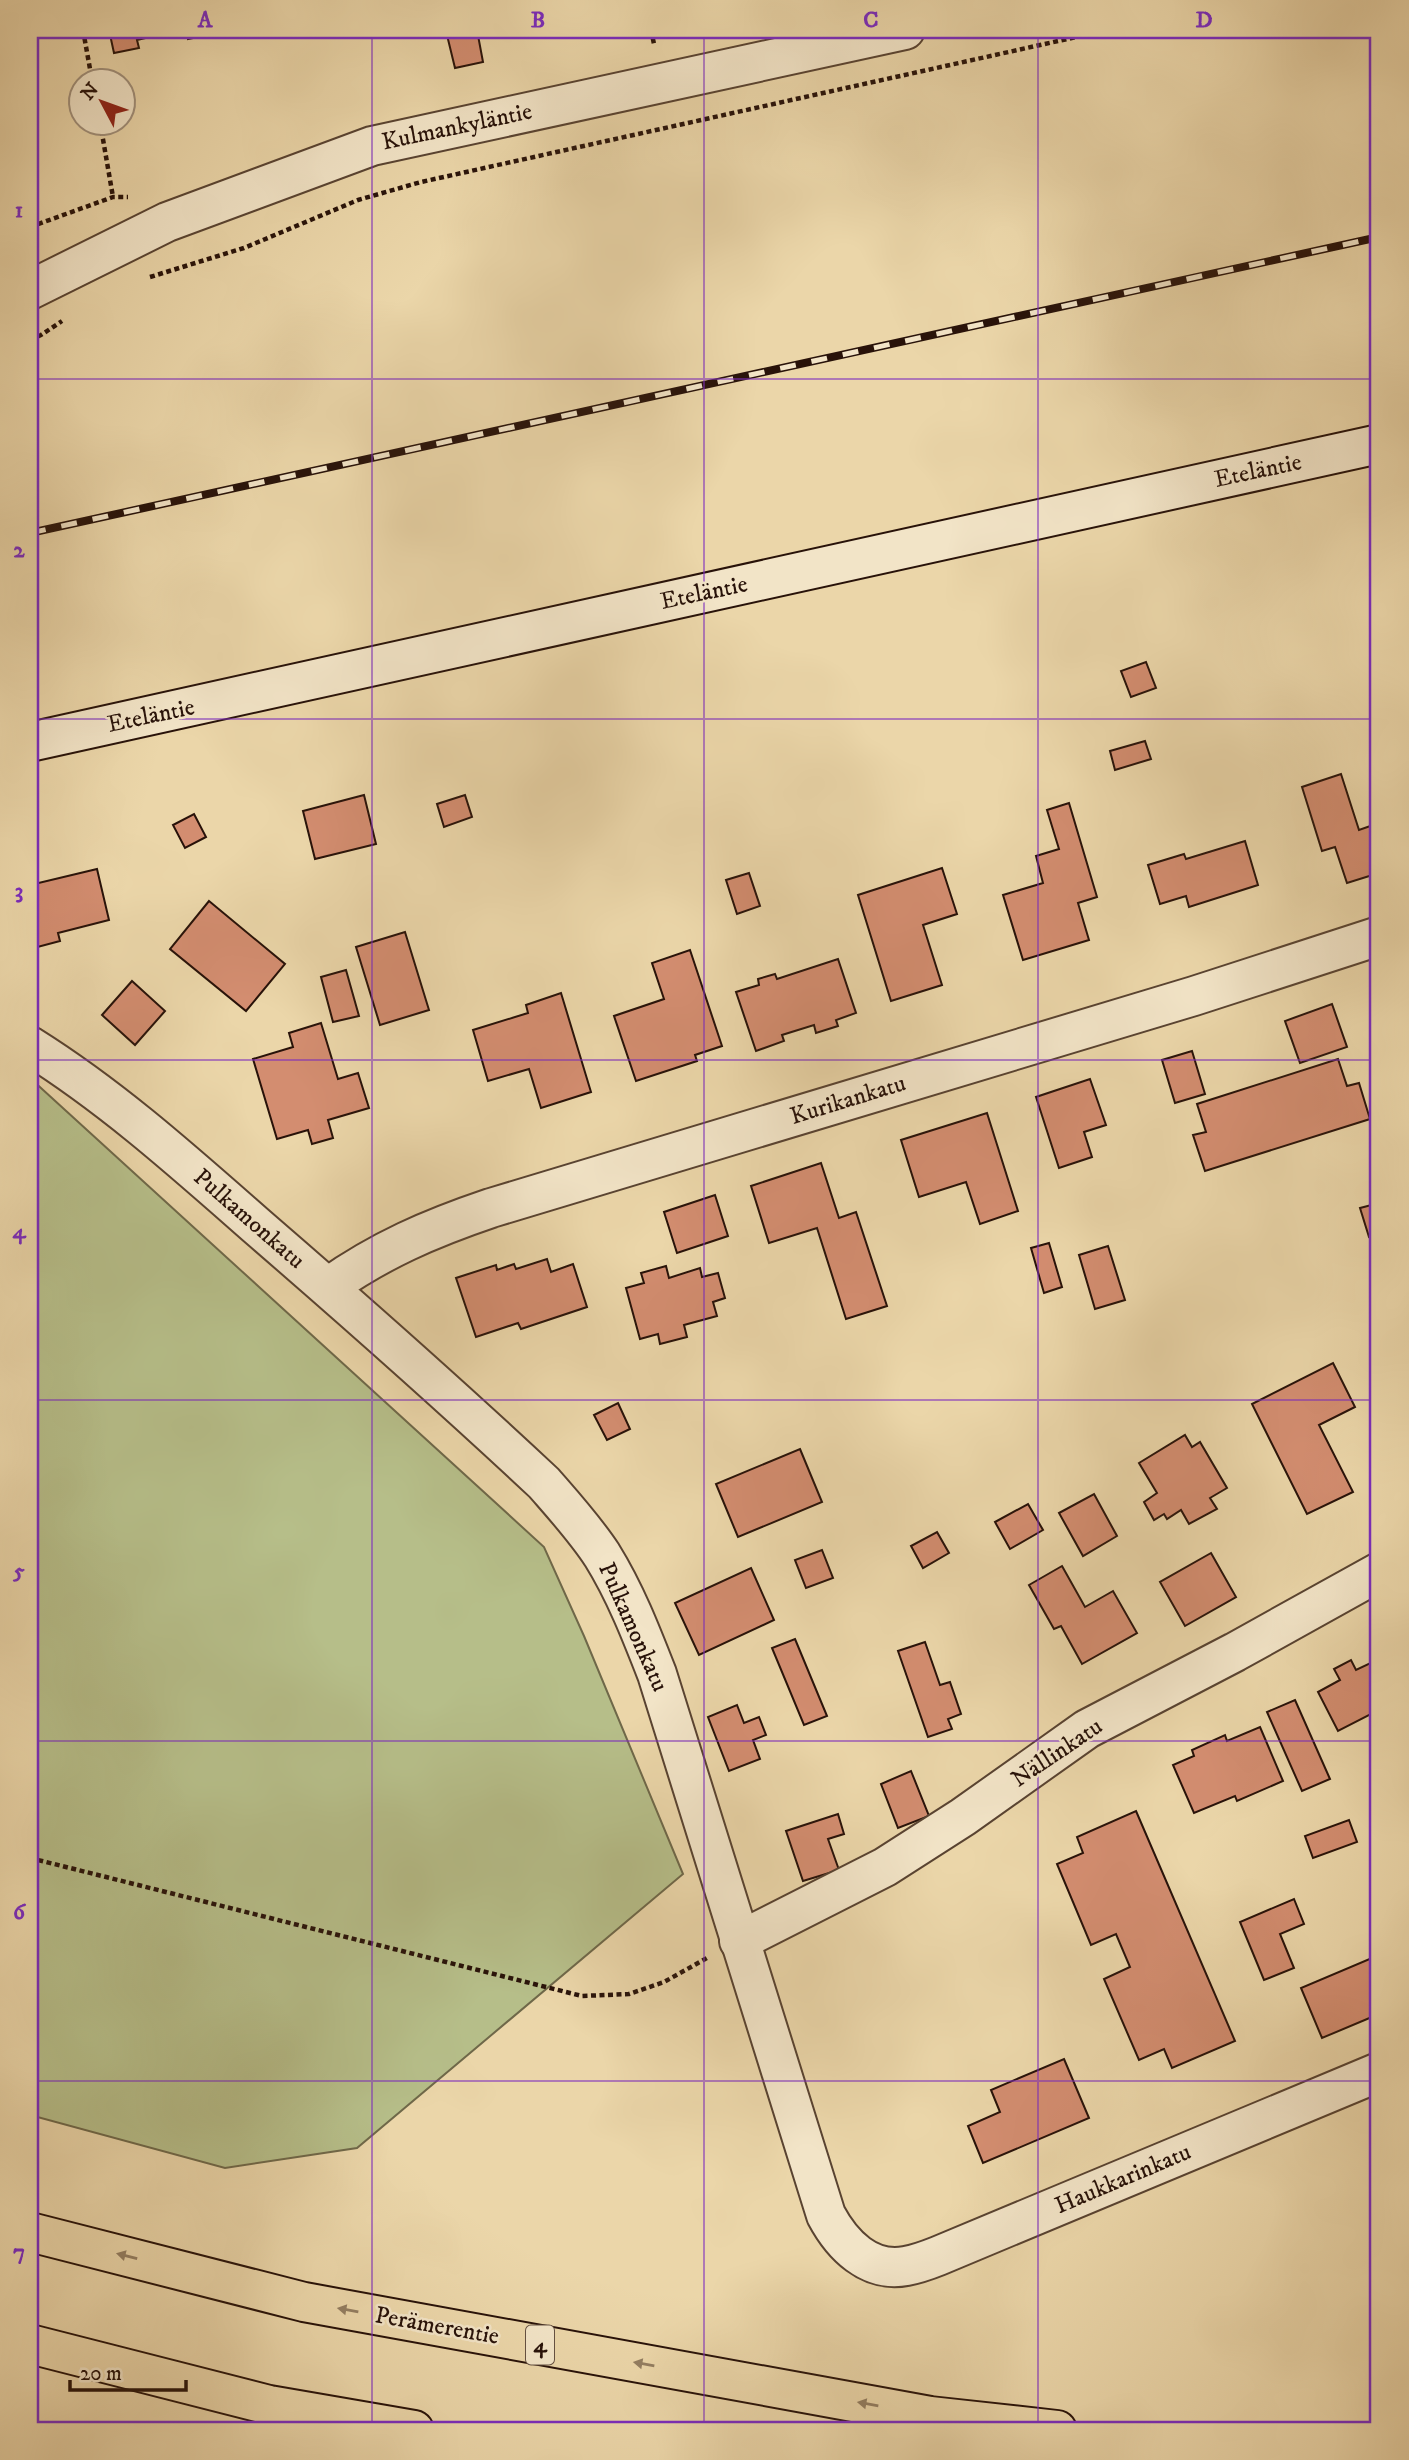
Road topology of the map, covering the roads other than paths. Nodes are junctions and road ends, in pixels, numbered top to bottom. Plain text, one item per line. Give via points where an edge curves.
1 (905, 30) edge
2 (30, 290) edge
3 (1379, 444) edge
4 (30, 743) edge
5 (1379, 936) edge
6 (30, 1046) edge
7 (328, 1287) junction
8 (1379, 1572) edge
9 (739, 1941) junction
10 (1379, 2072) edge
11 (30, 2232) edge
12 (864, 2259) joint
13 (30, 2344) edge
14 (414, 2430) edge
15 (1057, 2430) edge

1 - 2 street, Kulmankyläntie via 372,146 167,222
3 - 4 street, Eteläntie
5 - 7 street, Kurikankatu via 491,1208 395,1245
6 - 7 street, Pulkamonkatu via 136,1121
7 - 9 street, Pulkamonkatu via 544,1483 602,1556 657,1674
8 - 9 street, Nällinkatu via 1087,1729 885,1867
9 - 12 street, Pulkamonkatu via 826,2216 839,2236
10 - 12 street, Haukkarinkatu via 938,2256 887,2267
15 -> 11 highway, Perämerentie / 4 via 930,2416 304,2302
13 - 14 highway via 269,2405

